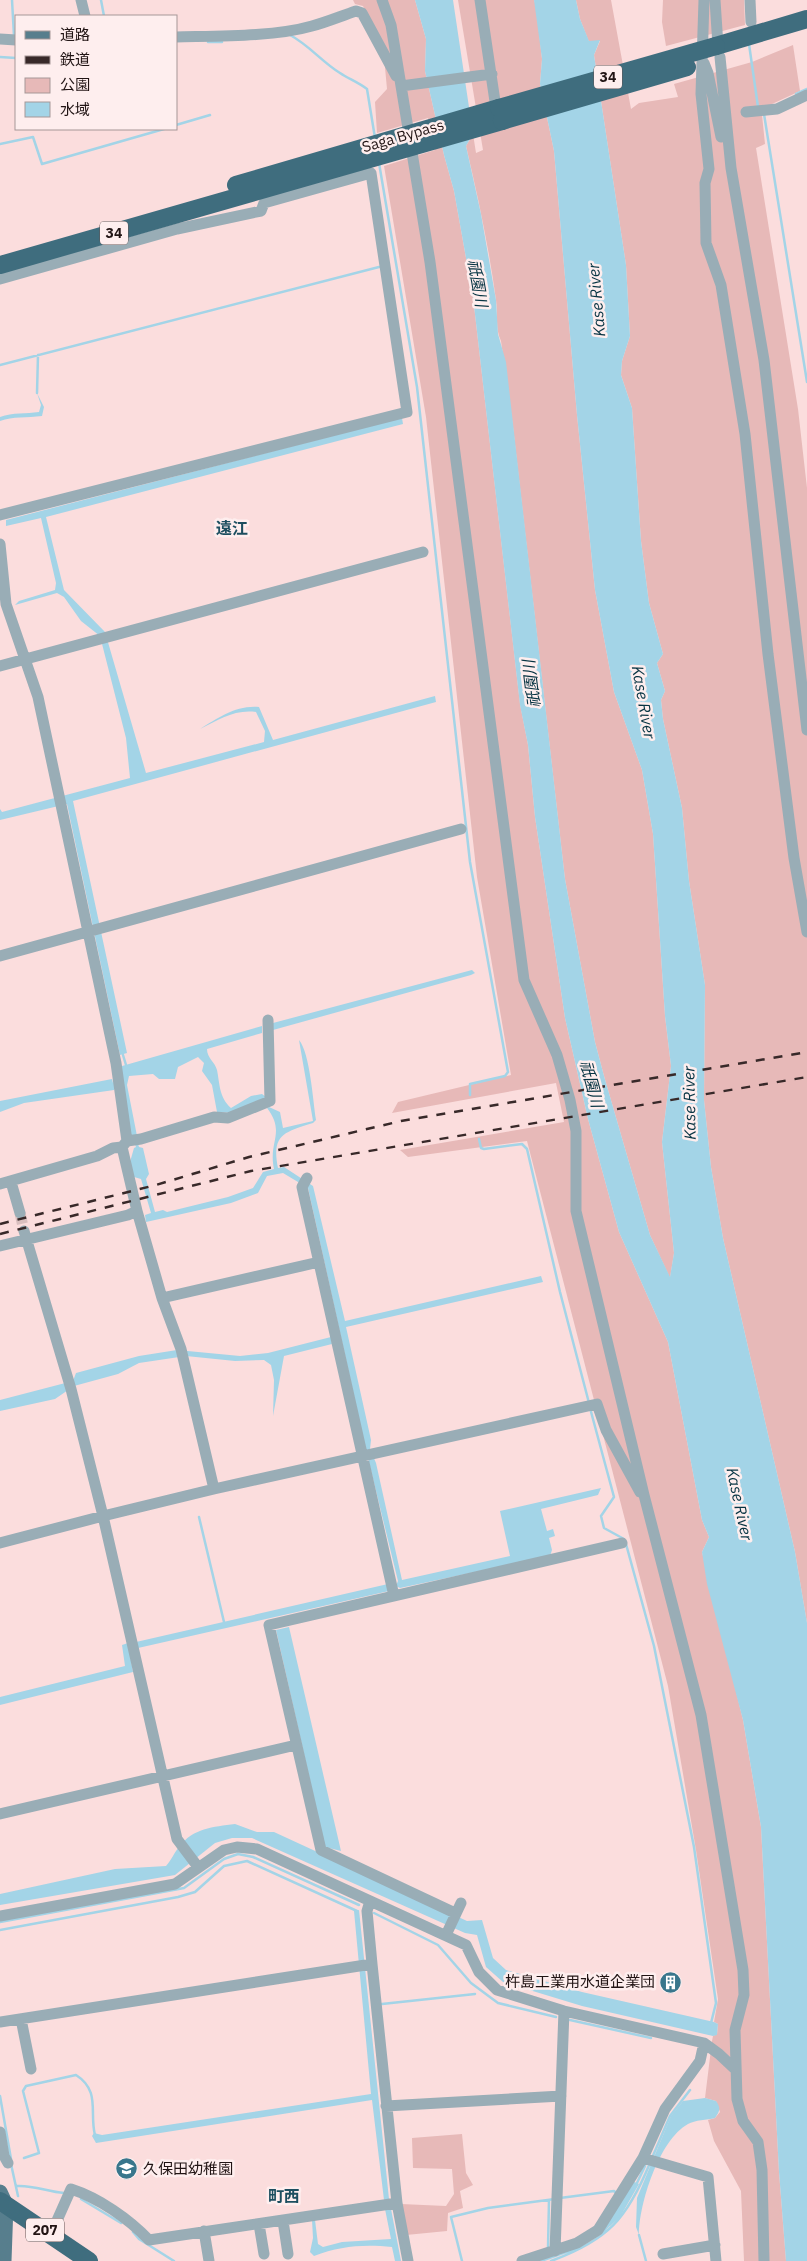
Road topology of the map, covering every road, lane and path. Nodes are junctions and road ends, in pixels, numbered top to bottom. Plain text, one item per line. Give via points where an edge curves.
1 (81, 0) edge
2 (382, 0) edge
3 (480, 0) edge
4 (704, 0) edge
5 (715, 0) edge
6 (750, 0) edge
7 (85, 15) edge
8 (807, 20) edge
9 (751, 22) dead end
10 (807, 32) edge
11 (178, 37) edge
12 (717, 52) junction
13 (492, 74) junction
14 (401, 86) junction
15 (807, 95) edge
16 (746, 112) dead end
17 (497, 115) junction
18 (409, 141) junction
19 (730, 168) junction
20 (226, 194) junction
21 (0, 254) edge
22 (0, 265) edge
23 (0, 278) edge
24 (0, 516) edge
25 (0, 544) edge
26 (423, 552) dead end
27 (26, 659) junction
28 (0, 666) edge
29 (807, 730) edge
30 (461, 829) dead end
31 (94, 929) junction
32 (807, 932) edge
33 (0, 956) edge
34 (268, 1025) dead end
35 (130, 1142) junction
36 (6, 1183) edge
37 (304, 1183) dead end
38 (137, 1211) junction
39 (20, 1213) tunnel mouth
40 (25, 1236) junction
41 (0, 1246) edge
42 (319, 1262) junction
43 (162, 1298) junction
44 (367, 1455) junction
45 (214, 1489) junction
46 (644, 1495) junction
47 (103, 1516) junction
48 (0, 1542) edge
49 (622, 1543) dead end
50 (394, 1596) junction
51 (296, 1745) junction
52 (162, 1776) junction
53 (0, 1814) edge
54 (198, 1866) junction
55 (370, 1901) junction
56 (0, 1916) edge
57 (447, 1933) junction
58 (366, 1965) junction
59 (564, 2011) junction
60 (21, 2018) junction
61 (0, 2022) edge
62 (704, 2044) junction
63 (30, 2069) dead end
64 (736, 2070) junction
65 (561, 2096) junction
66 (386, 2106) junction
67 (0, 2132) edge
68 (651, 2160) junction
69 (8, 2163) dead end
70 (2, 2200) edge
71 (390, 2204) junction
72 (282, 2220) junction
73 (259, 2224) junction
74 (204, 2231) junction
75 (51, 2234) junction
76 (715, 2245) junction
77 (550, 2253) junction
78 (264, 2254) dead end
79 (288, 2254) dead end
80 (663, 2254) dead end
81 (4, 2261) edge
82 (88, 2261) edge
83 (209, 2261) edge
84 (408, 2261) edge
85 (522, 2261) edge
86 (716, 2261) edge
87 (764, 2261) edge

1 - 7 street
2 - 14 street via 391,26
3 - 13 street
4 - 12 street
5 - 12 street
6 - 9 street
8 - 12 highway, Saga Bypass / 34
10 - 12 highway, Saga Bypass / 34
11 - 14 street via 288,30 356,11 362,13
12 - 17 highway, Saga Bypass / 34, bridge
12 - 19 street
12 - 19 street via 708,73
12 - 32 street via 701,94 709,169 705,183 706,244 721,285 745,434 781,760
13 - 14 street
13 - 17 street
14 - 18 street
15 - 16 street via 763,111
17 - 18 highway, Saga Bypass / 34
18 - 20 highway, Saga Bypass / 34
18 - 46 street via 430,262 524,980 557,1055 570,1100 576,1131 576,1211
19 - 29 street via 764,360
20 - 21 highway, Saga Bypass / 34
20 - 22 highway, Saga Bypass / 34
23 - 24 street via 176,229 260,211 264,204 371,173 407,412
25 - 27 street via 6,604
26 - 27 street
27 - 28 street
27 - 31 street
30 - 31 street
31 - 33 street
31 - 35 street
34 - 35 street via 270,1101 228,1118 214,1117
35 - 36 street via 97,1156
35 - 38 street
36 - 39 street
37 - 42 street
38 - 40 street
38 - 43 street
40 - 41 street
40 - 47 street via 70,1384
42 - 43 street
42 - 44 street
43 - 45 street via 182,1353
44 - 45 street
44 - 46 street via 597,1404 606,1430 637,1489
44 - 50 street
45 - 47 street
46 - 64 street via 701,1715 743,1970 744,1995 735,2030
47 - 48 street
47 - 52 street
49 - 50 street
50 - 51 street via 269,1624
51 - 52 street
51 - 57 street via 320,1850 457,1910
52 - 53 street
52 - 54 street via 177,1839
54 - 55 street via 224,1850 237,1847 258,1849
54 - 56 street via 175,1884
55 - 57 street
55 - 58 street
57 - 59 street via 466,1946 478,1972 497,1990
58 - 60 street
58 - 66 street
59 - 62 street
59 - 65 street
60 - 61 street
60 - 63 street
62 - 64 street
62 - 68 street via 700,2061 665,2109
64 - 87 street via 742,2121 758,2142 761,2160
65 - 66 street
65 - 77 street via 557,2198
66 - 71 street
67 - 69 street
68 - 76 street via 708,2177
68 - 77 street via 620,2195 598,2230 577,2243
70 - 75 highway, 207
70 - 81 main road
71 - 72 street
71 - 84 street
72 - 73 street
72 - 79 street
73 - 74 street
73 - 78 street
74 - 75 street via 149,2240 135,2226 71,2189
74 - 83 street
75 - 82 highway, 207
76 - 80 street
76 - 86 street
77 - 85 street

